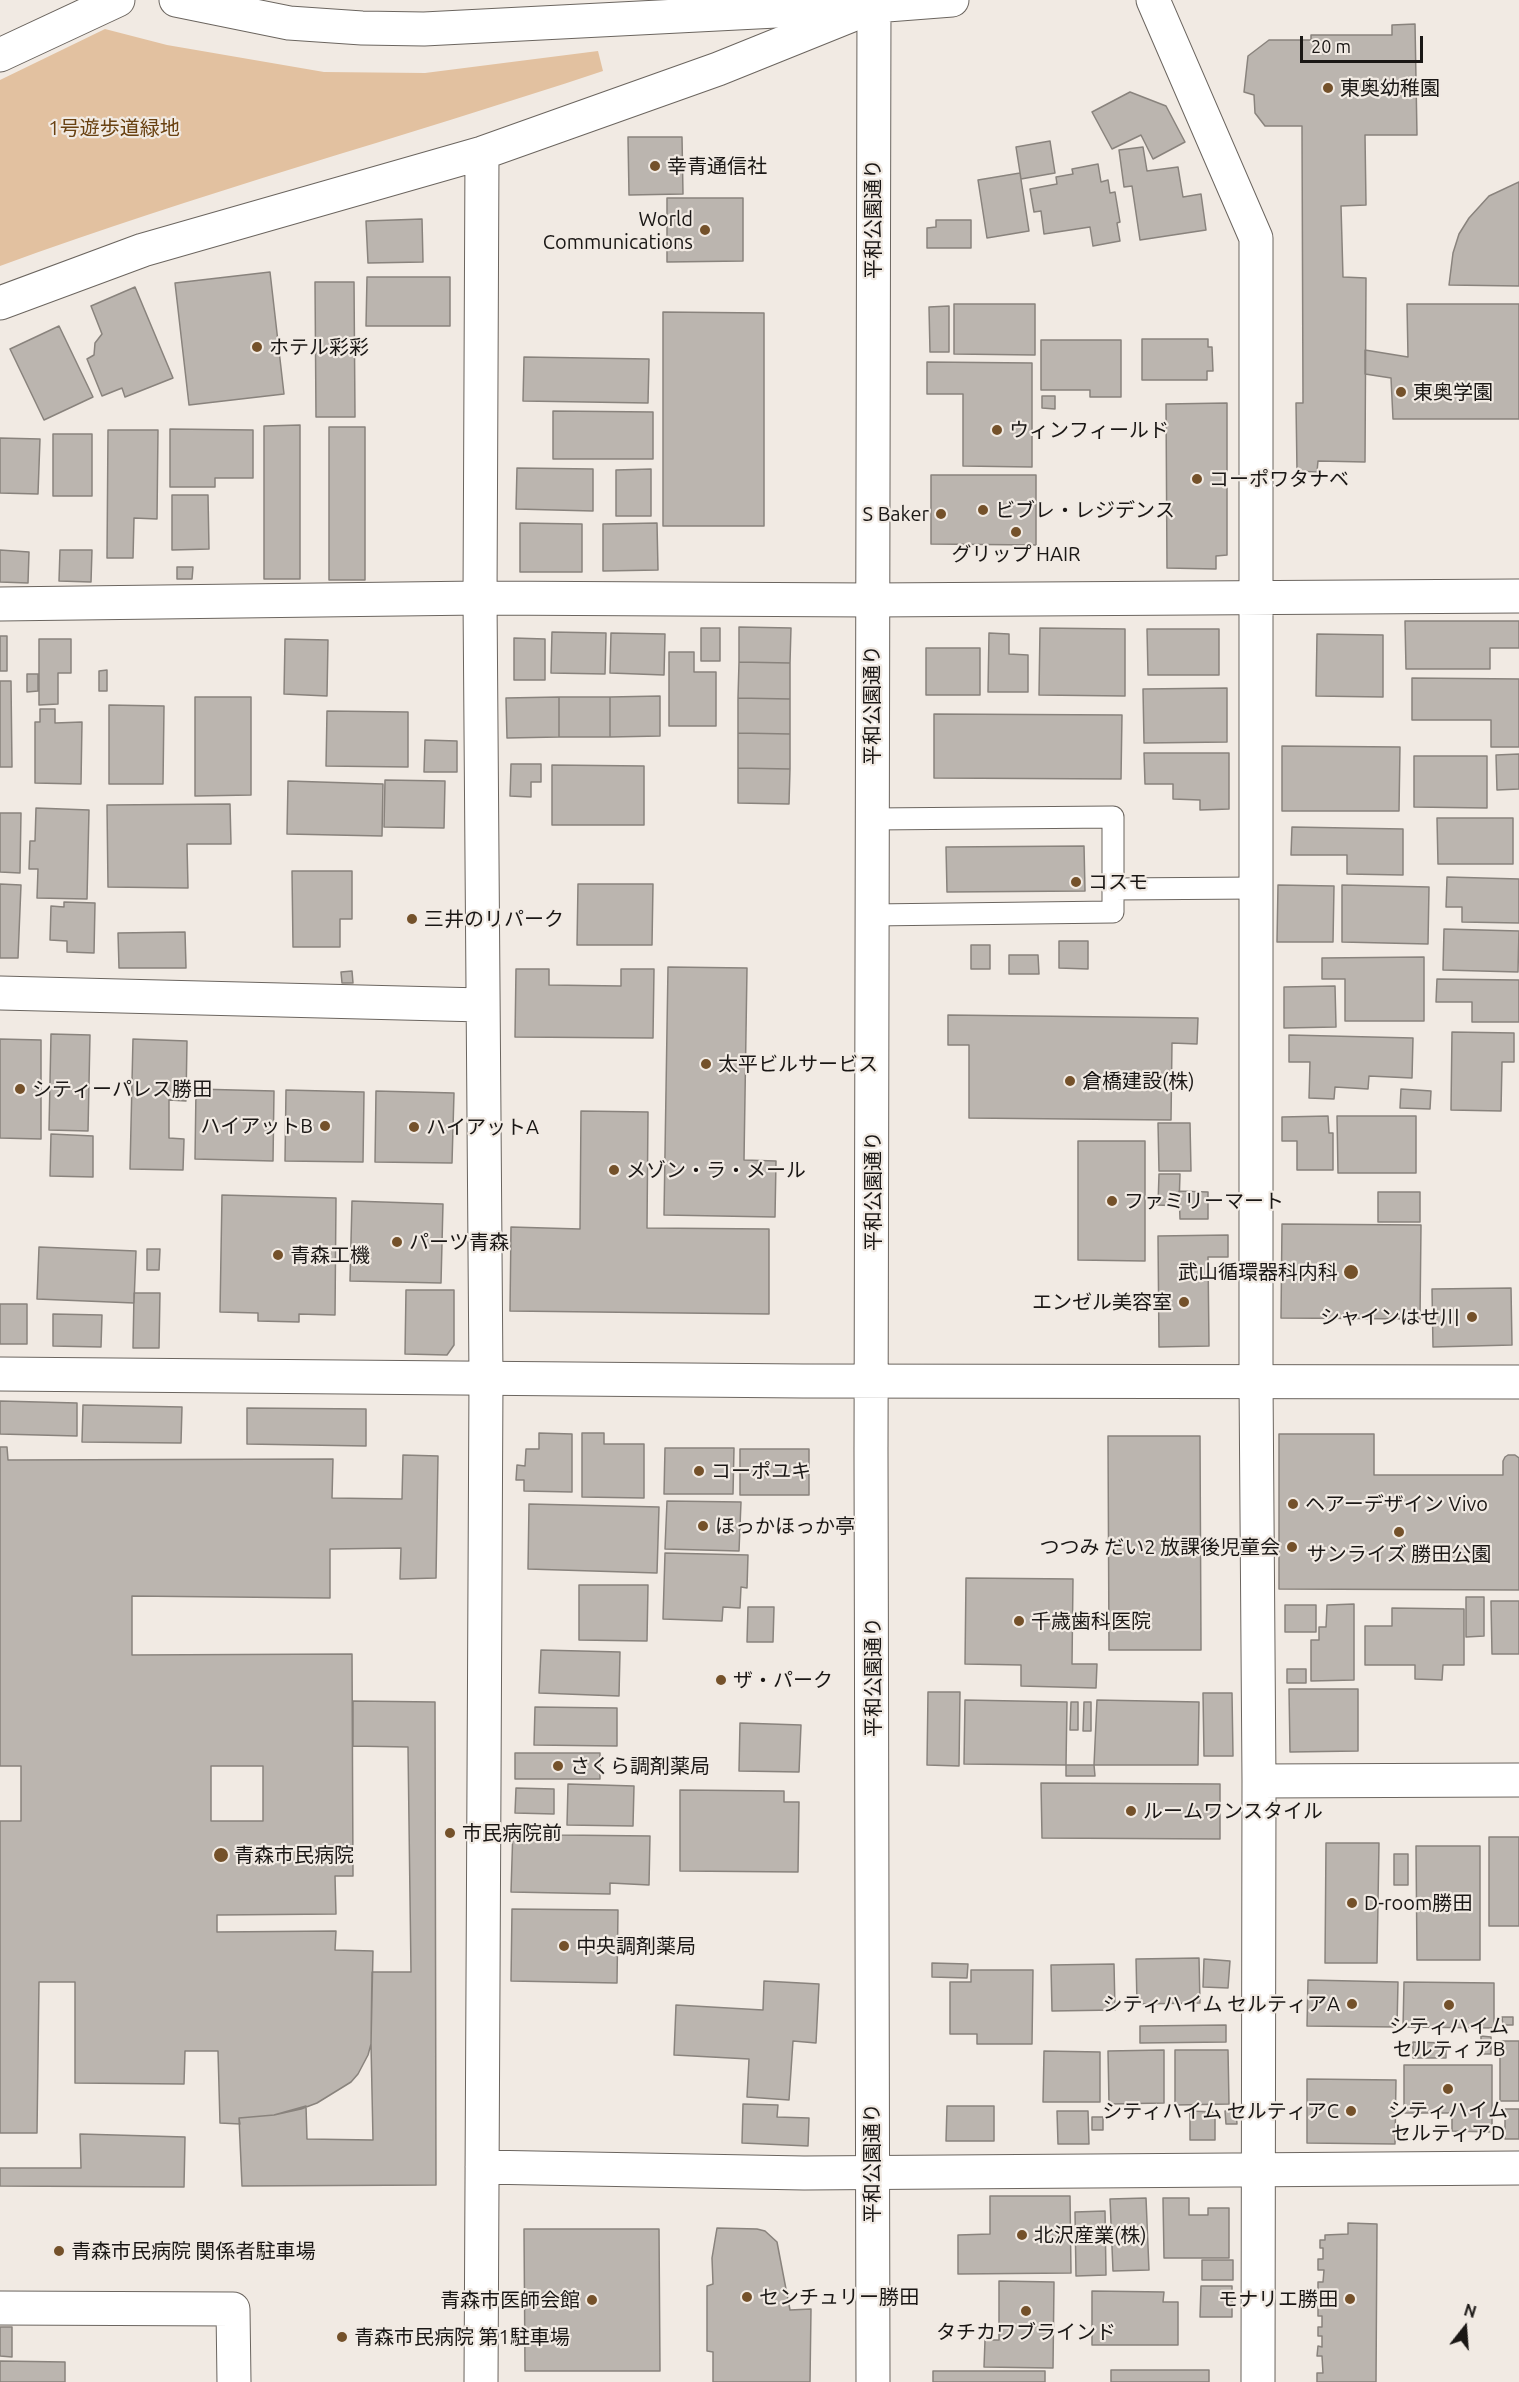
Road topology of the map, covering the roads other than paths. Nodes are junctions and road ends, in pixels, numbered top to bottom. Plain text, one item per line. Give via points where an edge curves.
1 (118, 0) edge
2 (177, 0) edge
3 (952, 0) edge
4 (1152, 0) edge
5 (878, 2) edge
6 (0, 55) edge
7 (482, 153) junction
8 (0, 303) edge
9 (1257, 596) junction
10 (1519, 596) edge
11 (480, 598) junction
12 (872, 600) junction
13 (0, 604) edge
14 (872, 819) junction
15 (1257, 888) junction
16 (1113, 889) junction
17 (872, 915) junction
18 (0, 993) edge
19 (482, 1005) junction
20 (0, 1374) edge
21 (486, 1379) junction
22 (871, 1381) junction
23 (1256, 1381) junction
24 (1519, 1382) edge
25 (1519, 1780) edge
26 (1259, 1781) junction
27 (482, 2167) junction
28 (1519, 2168) edge
29 (1258, 2169) junction
30 (872, 2172) junction
31 (0, 2308) edge
32 (234, 2382) edge
33 (481, 2382) edge
34 (873, 2382) edge
35 (1258, 2382) edge

1 - 6 street
2 - 5 street via 289,23 424,29
3 - 5 street
4 - 9 street via 1257,238
5 - 7 street via 718,69
5 - 12 street, 平和公園通り
7 - 8 street via 143,250
7 - 11 street
9 - 10 street
9 - 12 street
9 - 15 street
11 - 12 street
11 - 13 street
11 - 19 street
12 - 14 street, 平和公園通り
14 - 16 lane via 1113,817
14 - 17 street, 平和公園通り
15 - 16 lane
15 - 23 street
16 - 17 lane via 1113,912
17 - 22 street, 平和公園通り
18 - 19 street
19 - 21 street
20 - 21 street
21 - 22 street
21 - 27 street
22 - 23 street
22 - 30 street, 平和公園通り
23 - 24 street
23 - 26 street
25 - 26 street
26 - 29 street
27 - 30 street
27 - 33 street
28 - 29 street
29 - 30 street
29 - 35 street
30 - 34 street, 平和公園通り
31 - 32 street via 233,2309

